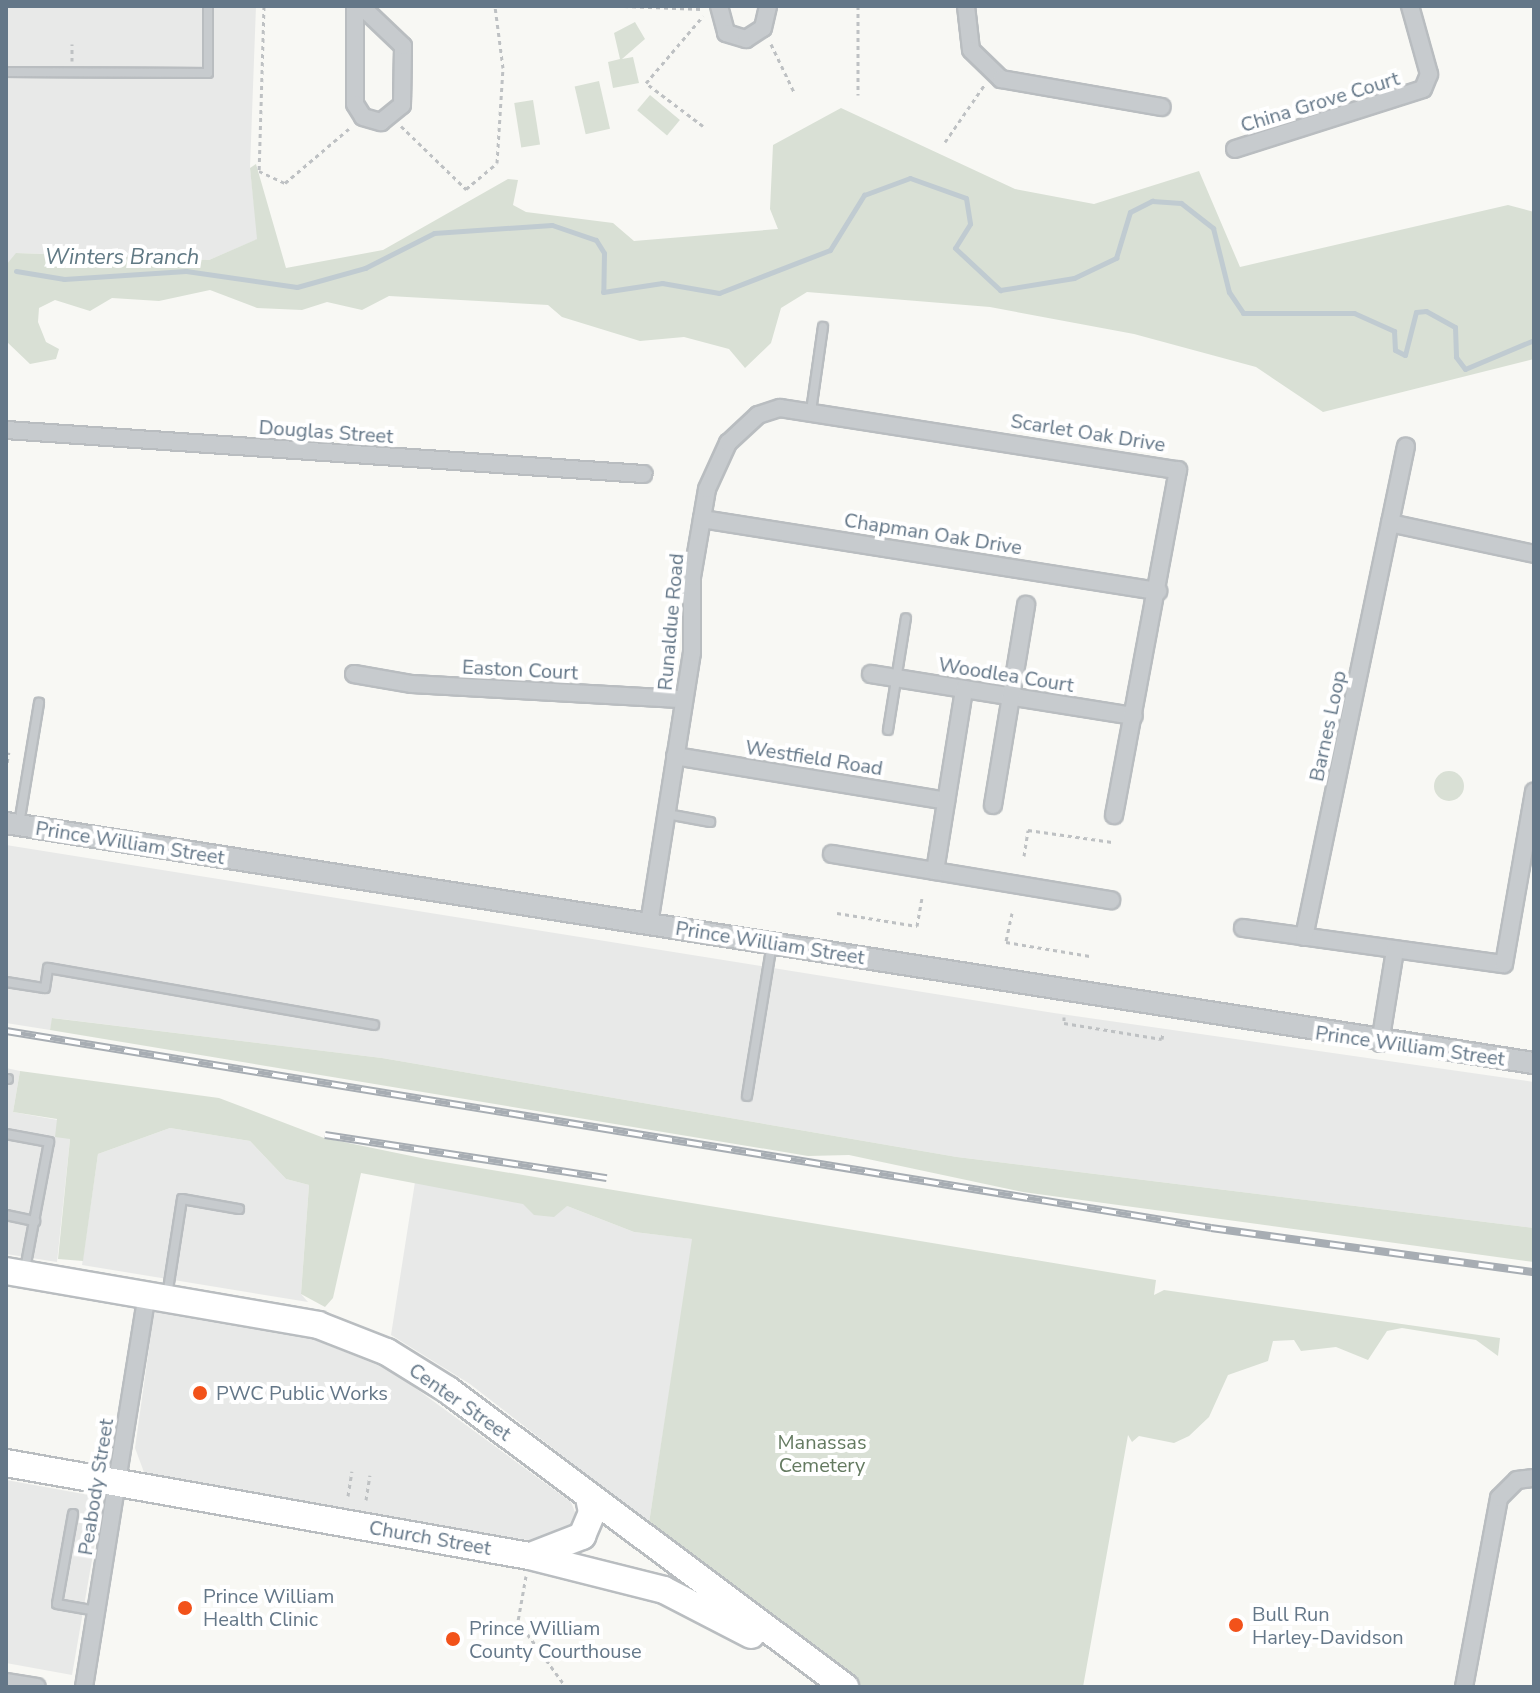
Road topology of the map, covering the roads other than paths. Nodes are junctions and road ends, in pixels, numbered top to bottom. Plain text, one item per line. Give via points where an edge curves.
1 (208, 6) edge
2 (355, 6) edge
3 (361, 6) edge
4 (768, 6) edge
5 (966, 6) edge
6 (1410, 6) edge
7 (719, 10) edge
8 (6, 72) edge
9 (1162, 107) dead end
10 (1235, 149) dead end
11 (823, 327) dead end
12 (811, 411) junction
13 (742, 428) joint
14 (6, 430) edge
15 (1406, 446) dead end
16 (643, 474) dead end
17 (702, 519) junction
18 (1390, 523) junction
19 (1534, 554) edge
20 (1158, 591) junction
21 (1026, 605) dead end
22 (906, 618) dead end
23 (354, 674) dead end
24 (871, 674) dead end
25 (896, 677) junction
26 (964, 689) junction
27 (1011, 696) junction
28 (684, 699) junction
29 (39, 703) dead end
30 (1134, 716) junction
31 (888, 730) dead end
32 (675, 756) junction
33 (1534, 792) edge
34 (946, 801) junction
35 (993, 805) dead end
36 (666, 814) junction
37 (1114, 815) dead end
38 (710, 822) dead end
39 (12, 824) edge
40 (832, 854) dead end
41 (935, 871) junction
42 (1111, 900) dead end
43 (649, 924) junction
44 (1243, 928) dead end
45 (1304, 937) junction
46 (772, 944) junction
47 (1395, 950) junction
48 (6, 982) edge
49 (374, 1025) dead end
50 (1380, 1043) junction
51 (1534, 1063) edge
52 (747, 1096) dead end
53 (6, 1134) edge
54 (239, 1209) dead end
55 (6, 1215) edge
56 (35, 1221) junction
57 (15, 1272) edge
58 (157, 1295) junction
59 (6, 1463) edge
60 (1534, 1478) edge
61 (117, 1482) junction
62 (589, 1498) junction
63 (73, 1514) dead end
64 (528, 1566) junction
65 (97, 1611) junction
66 (6, 1682) edge
67 (37, 1687) edge
68 (84, 1687) edge
69 (826, 1687) edge
70 (845, 1687) edge
71 (1464, 1687) edge

1 - 8 lane via 208,73
2 - 3 street via 354,97 363,117 393,118 402,105 403,46
4 - 7 street via 761,32 732,37
5 - 9 street via 971,50 992,74 1034,90
6 - 10 street, China Grove Court via 1429,74 1423,89
11 - 12 lane
12 - 13 street, Scarlet Oak Drive via 780,408
12 - 20 street, Scarlet Oak Drive via 1176,467 1180,478
13 - 17 street, Runaldue Road via 713,469
14 - 16 street, Douglas Street
15 - 18 street, Barnes Loop
17 - 20 street, Chapman Oak Drive
17 - 28 street, Runaldue Road
18 - 19 street
18 - 45 street, Barnes Loop
20 - 30 street, Scarlet Oak Drive
21 - 27 street
22 - 25 lane
23 - 28 street, Easton Court via 412,684
24 - 25 street, Woodlea Court
25 - 26 street, Woodlea Court
25 - 31 lane
26 - 27 street, Woodlea Court
26 - 34 street
27 - 30 street, Woodlea Court
27 - 35 street
28 - 32 street, Runaldue Road
29 - 39 lane
30 - 37 street, Scarlet Oak Drive
32 - 34 street, Westfield Road
32 - 36 street, Runaldue Road
33 - 47 street via 1504,964
34 - 41 street
36 - 38 lane
36 - 43 street, Runaldue Road
39 - 43 street, Prince William Street
40 - 41 street
41 - 42 street
43 - 46 street, Prince William Street
44 - 45 street
45 - 47 street
46 - 50 street, Prince William Street
46 - 52 lane
47 - 50 street
48 - 49 lane via 45,988 48,968
50 - 51 street, Prince William Street
53 - 56 lane via 49,1142
54 - 58 lane via 182,1199
55 - 56 lane
56 - 57 lane
57 - 58 highway, Center Street
58 - 61 street, Peabody Street
58 - 62 highway, Center Street via 318,1325 387,1352
59 - 61 highway, Church Street
60 - 71 street via 1508,1485 1497,1505
61 - 64 highway, Church Street
61 - 65 street, Peabody Street
62 - 64 highway via 591,1520 576,1542
62 - 70 highway, Center Street
63 - 65 lane via 57,1604
64 - 69 highway, Church Street via 699,1604
65 - 68 street, Peabody Street
66 - 67 street

